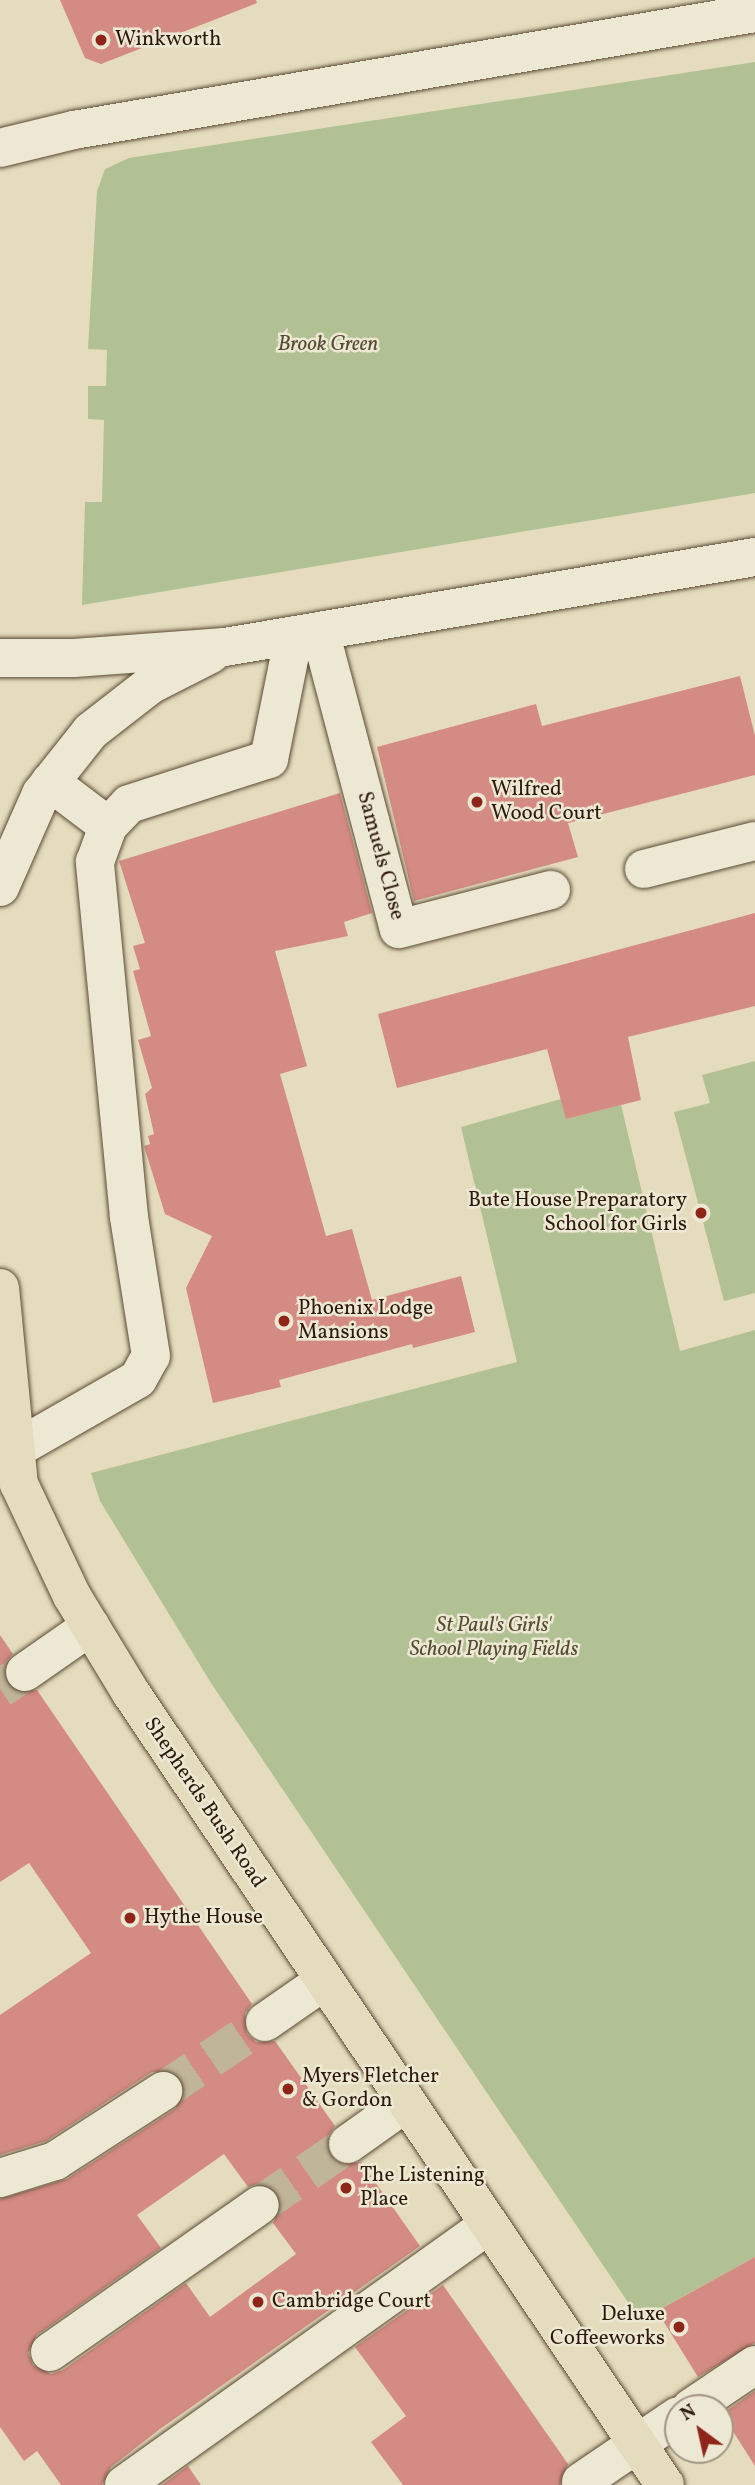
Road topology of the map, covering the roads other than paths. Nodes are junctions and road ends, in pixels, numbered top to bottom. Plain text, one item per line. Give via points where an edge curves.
1 (755, 13) edge
2 (0, 148) edge
3 (755, 558) edge
4 (307, 633) junction
5 (225, 647) junction
6 (0, 658) edge
7 (50, 782) junction
8 (108, 826) junction
9 (755, 841) edge
10 (644, 869) dead end
11 (0, 887) edge
12 (551, 890) dead end
13 (0, 1288) edge
14 (1, 1326) edge
15 (14, 1450) junction
16 (91, 1626) junction
17 (25, 1672) tunnel mouth
18 (324, 1981) junction
19 (265, 2022) tunnel mouth
20 (163, 2091) tunnel mouth
21 (407, 2102) junction
22 (348, 2144) tunnel mouth
23 (0, 2178) edge
24 (260, 2205) tunnel mouth
25 (489, 2225) junction
26 (50, 2352) dead end
27 (755, 2365) edge
28 (712, 2394) edge
29 (664, 2425) edge
30 (636, 2444) junction
31 (581, 2482) dead end
32 (124, 2485) edge
33 (664, 2485) edge

1 - 2 street via 74,130
3 - 4 street
4 - 5 street
4 - 8 street via 269,759 129,804
4 - 12 street, Samuels Close via 399,929
5 - 6 street via 74,658
5 - 7 street via 150,685 115,711 90,731
7 - 8 street
7 - 11 street
8 - 15 street via 95,862 128,1217 152,1356 138,1379
9 - 10 street
13 - 14 main road, Shepherds Bush Road
14 - 15 main road, Shepherds Bush Road
15 - 16 main road, Shepherds Bush Road via 19,1484 34,1522
16 - 17 street
16 - 18 main road, Shepherds Bush Road
18 - 19 street
18 - 21 main road, Shepherds Bush Road
20 - 23 street via 55,2161
21 - 22 street
21 - 25 main road, Shepherds Bush Road
24 - 26 street
25 - 30 main road, Shepherds Bush Road
25 - 32 street
27 - 28 street
29 - 30 street
30 - 31 street
30 - 33 main road, Shepherds Bush Road

